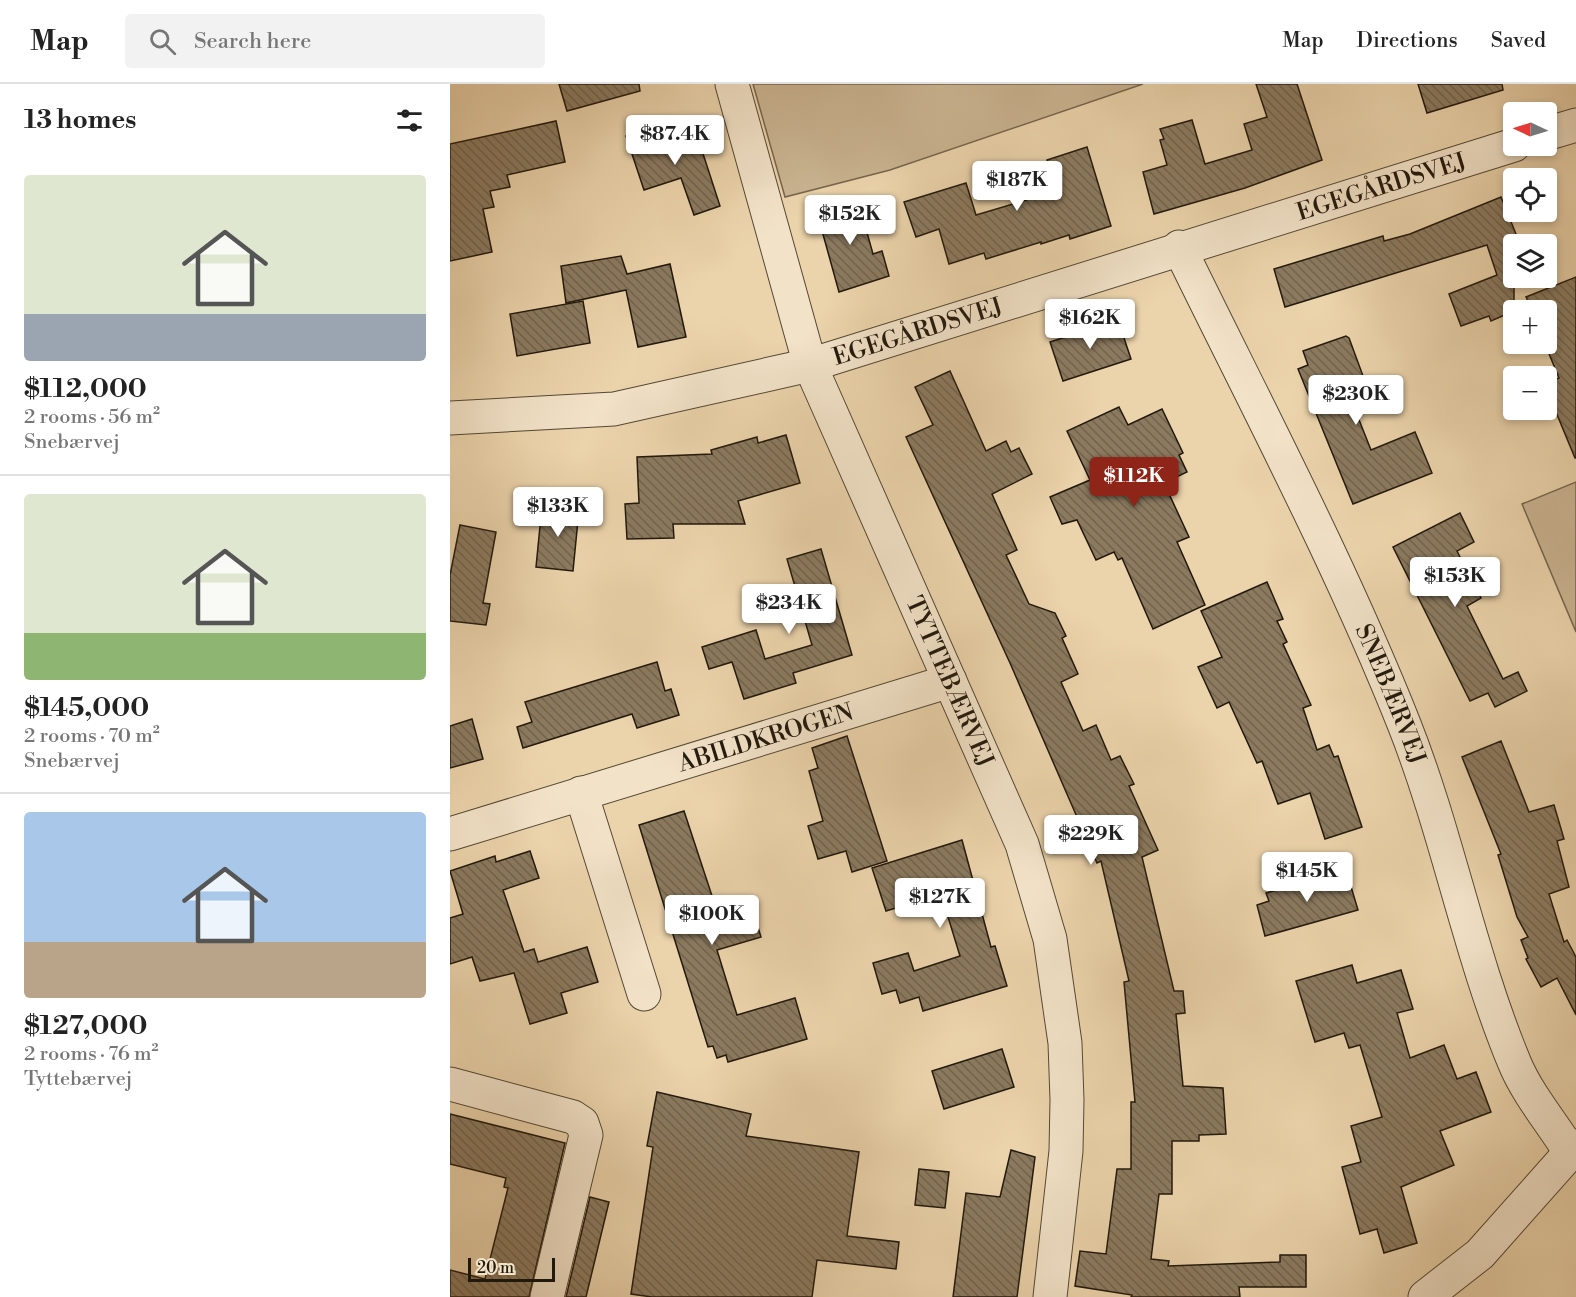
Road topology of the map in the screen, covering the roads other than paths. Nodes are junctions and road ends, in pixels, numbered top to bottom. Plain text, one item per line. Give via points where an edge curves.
1 (732, 84) edge
2 (1503, 148) edge
3 (1179, 248) junction
4 (810, 365) junction
5 (450, 418) edge
6 (950, 681) junction
7 (581, 793) junction
8 (450, 834) edge
9 (644, 994) dead end
10 (450, 1084) edge
11 (1573, 1149) edge
12 (548, 1297) edge
13 (1050, 1297) edge
14 (1425, 1297) edge

1 - 4 street, TYTTEBÆRVEJ
2 - 3 street, EGEGÅRDSVEJ
3 - 4 street, EGEGÅRDSVEJ
3 - 11 street, SNEBÆRVEJ via 1383,674 1432,804 1516,1066
4 - 5 street, EGEGÅRDSVEJ via 614,409
4 - 6 street, TYTTEBÆRVEJ
6 - 7 street, ABILDKROGEN
6 - 13 street, TYTTEBÆRVEJ via 1022,844 1050,939 1065,1043 1067,1100 1066,1151
7 - 8 street, ABILDKROGEN
7 - 9 street
10 - 12 street via 573,1117 582,1123 586,1135
11 - 14 street via 1480,1254

